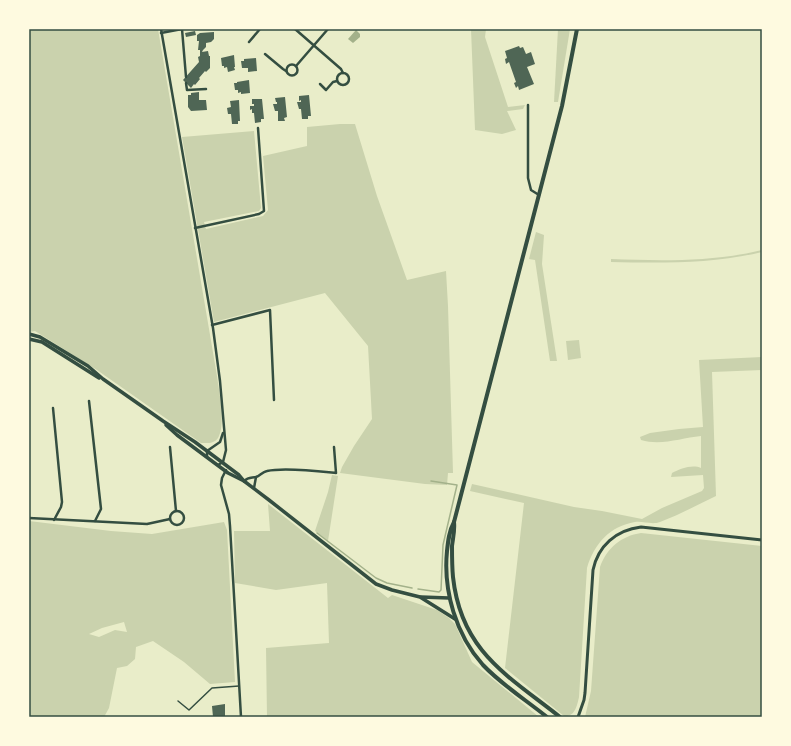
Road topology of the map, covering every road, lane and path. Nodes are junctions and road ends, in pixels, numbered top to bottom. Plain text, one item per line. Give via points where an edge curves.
1 (161, 29) edge
2 (182, 29) edge
3 (260, 29) edge
4 (295, 29) edge
5 (328, 29) edge
6 (577, 29) edge
7 (161, 33) junction
8 (249, 42) dead end
9 (314, 45) junction
10 (265, 54) dead end
11 (296, 66) junction
12 (286, 71) junction
13 (343, 73) junction
14 (186, 77) dead end
15 (337, 81) junction
16 (186, 83) dead end
17 (320, 84) dead end
18 (206, 89) dead end
19 (528, 105) dead end
20 (258, 128) dead end
21 (539, 195) junction
22 (195, 228) junction
23 (212, 325) junction
24 (29, 334) edge
25 (29, 339) edge
26 (103, 379) junction
27 (274, 400) dead end
28 (89, 401) dead end
29 (53, 408) dead end
30 (162, 421) junction
31 (224, 430) junction
32 (334, 447) dead end
33 (170, 448) dead end
34 (207, 451) junction
35 (207, 457) junction
36 (223, 462) junction
37 (218, 465) junction
38 (229, 467) junction
39 (226, 471) junction
40 (256, 476) junction
41 (244, 481) junction
42 (254, 488) junction
43 (176, 511) junction
44 (29, 518) edge
45 (170, 519) junction
46 (54, 520) junction
47 (95, 521) junction
48 (454, 522) junction
49 (762, 540) edge
50 (420, 597) junction
51 (449, 598) junction
52 (457, 602) junction
53 (452, 608) junction
54 (441, 609) junction
55 (457, 620) junction
56 (239, 686) junction
57 (178, 701) dead end
58 (241, 717) edge
59 (547, 717) edge
60 (560, 717) edge
61 (578, 717) edge

1 - 7 street
2 - 7 street
2 - 14 street
3 - 8 street
4 - 9 street
5 - 9 street
6 - 21 main road via 562,106
7 - 22 street
9 - 11 street
9 - 13 street
10 - 12 street
11 - 12 street via 289,66
11 - 12 street via 298,72 295,76 288,75
13 - 15 street via 338,74
13 - 15 street via 348,76 347,84 341,85
15 - 17 street via 326,90
16 - 18 street via 187,90
19 - 21 street via 528,178 531,190
20 - 22 street via 264,211
21 - 48 main road
22 - 23 street
23 - 27 street via 270,310
23 - 31 street
24 - 26 main road via 46,340 88,366
25 - 26 main road via 42,342
26 - 30 main road
28 - 47 street via 101,509
29 - 46 street via 62,502
30 - 34 main road
30 - 35 main road
31 - 34 street via 220,442
31 - 36 street via 226,450
32 - 40 street via 336,473 271,470
33 - 43 street
34 - 35 street
34 - 36 main road
35 - 37 main road
36 - 37 street
36 - 38 main road
37 - 39 main road
38 - 39 street
38 - 41 main road
39 - 41 main road
39 - 56 street via 221,485 229,520
40 - 41 street
40 - 42 street
41 - 42 main road
42 - 50 main road via 372,580 392,590
43 - 45 street
43 - 45 street via 181,512 184,518 182,522 176,525
44 - 46 street
45 - 47 street via 147,524
46 - 47 street
48 - 51 main road via 450,529 446,558
48 - 52 main road via 452,558
49 - 61 street via 641,527 620,532 608,541 599,552 593,570 585,693
50 - 51 main road
50 - 54 main road
51 - 52 main road
51 - 53 main road
52 - 53 main road
52 - 60 main road via 468,630 487,657
53 - 54 main road
53 - 55 main road
54 - 55 main road
55 - 59 main road via 468,644 482,664
56 - 57 lane via 212,688 189,710
56 - 58 street

